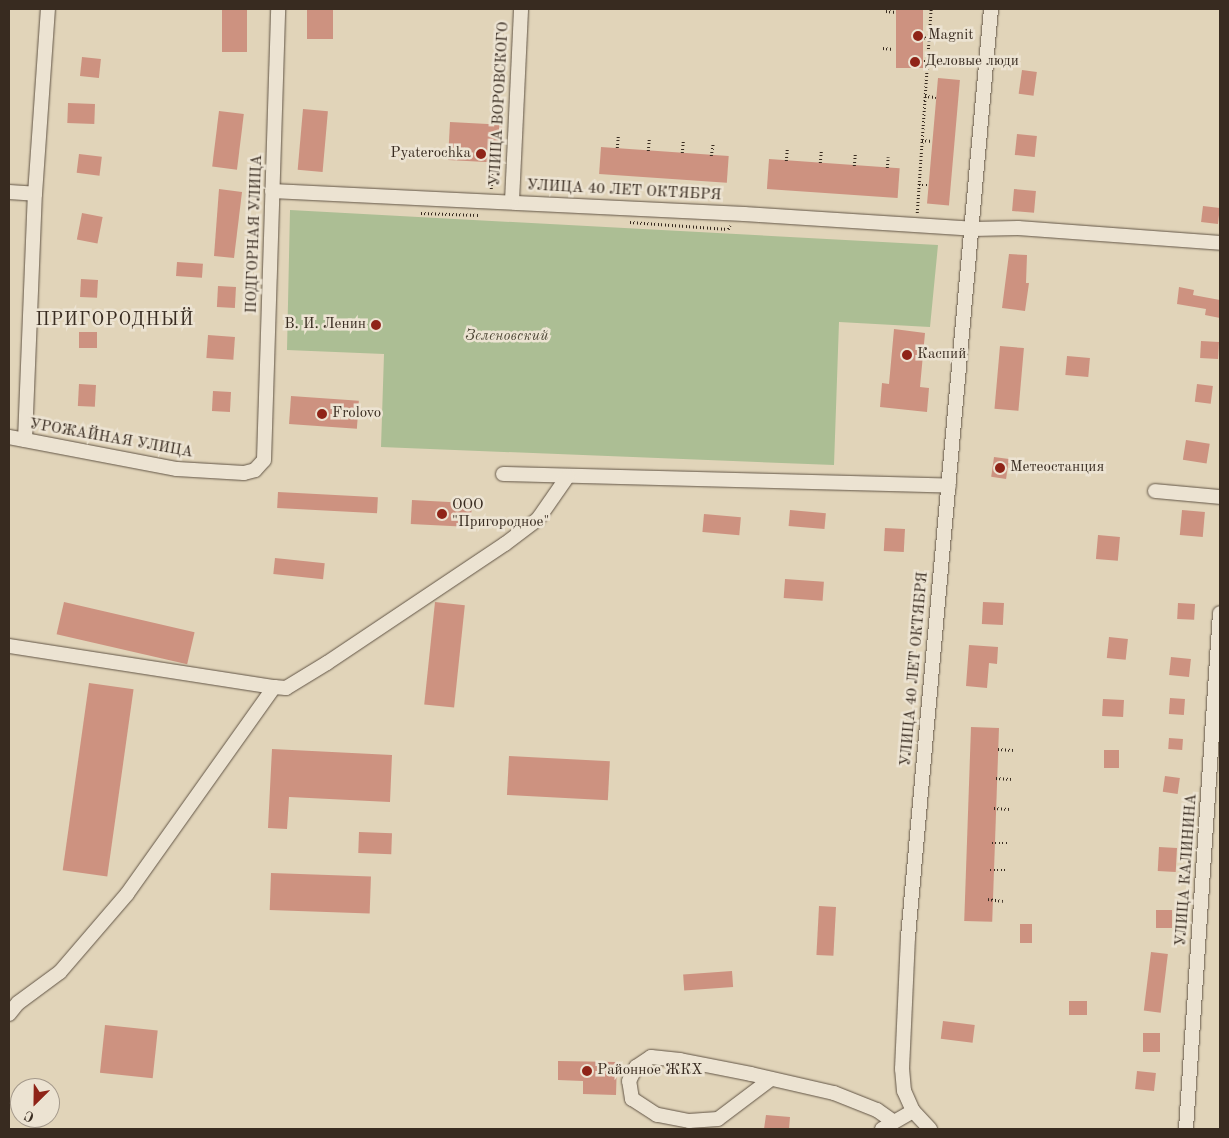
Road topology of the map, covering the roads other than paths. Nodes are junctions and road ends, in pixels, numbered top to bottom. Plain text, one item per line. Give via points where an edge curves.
1 (48, 9) edge
2 (278, 9) edge
3 (521, 9) edge
4 (991, 9) edge
5 (272, 191) junction
6 (9, 192) edge
7 (35, 194) junction
8 (512, 201) junction
9 (973, 229) junction
10 (1220, 243) edge
11 (9, 437) edge
12 (25, 440) junction
13 (264, 460) joint
14 (503, 474) dead end
15 (568, 476) junction
16 (949, 486) junction
17 (1155, 491) dead end
18 (1220, 497) edge
19 (1220, 613) edge
20 (9, 646) edge
21 (274, 687) junction
22 (12, 1005) edge
23 (771, 1079) junction
24 (913, 1111) junction
25 (888, 1125) edge
26 (930, 1129) edge
27 (1186, 1129) edge

1 - 7 street
2 - 5 street, ПОДГОРНАЯ УЛИЦА
3 - 8 street, УЛИЦА ВОРОВСКОГО
4 - 9 street, УЛИЦА 40 ЛЕТ ОКТЯБРЯ
5 - 8 street, УЛИЦА 40 ЛЕТ ОКТЯБРЯ
5 - 13 street, ПОДГОРНАЯ УЛИЦА
6 - 7 street
7 - 12 street
8 - 9 street, УЛИЦА 40 ЛЕТ ОКТЯБРЯ
9 - 10 street via 1018,228
9 - 16 street, УЛИЦА 40 ЛЕТ ОКТЯБРЯ
11 - 12 street, УРОЖАЙНАЯ УЛИЦА
12 - 13 street, УРОЖАЙНАЯ УЛИЦА via 177,469 244,473 256,470
14 - 15 street
15 - 16 street
15 - 21 street via 538,519 505,544 327,663 286,688
16 - 24 street, УЛИЦА 40 ЛЕТ ОКТЯБРЯ via 908,937 902,1069 904,1091
17 - 18 street
19 - 27 street, УЛИЦА КАЛИНИНА
20 - 21 street
21 - 22 street via 127,894 60,972
23 - 23 street via 718,1119 689,1121 657,1115 632,1099 629,1081 636,1067 651,1057
23 - 25 street via 834,1093 877,1110
24 - 25 street
24 - 26 street, УЛИЦА 40 ЛЕТ ОКТЯБРЯ

